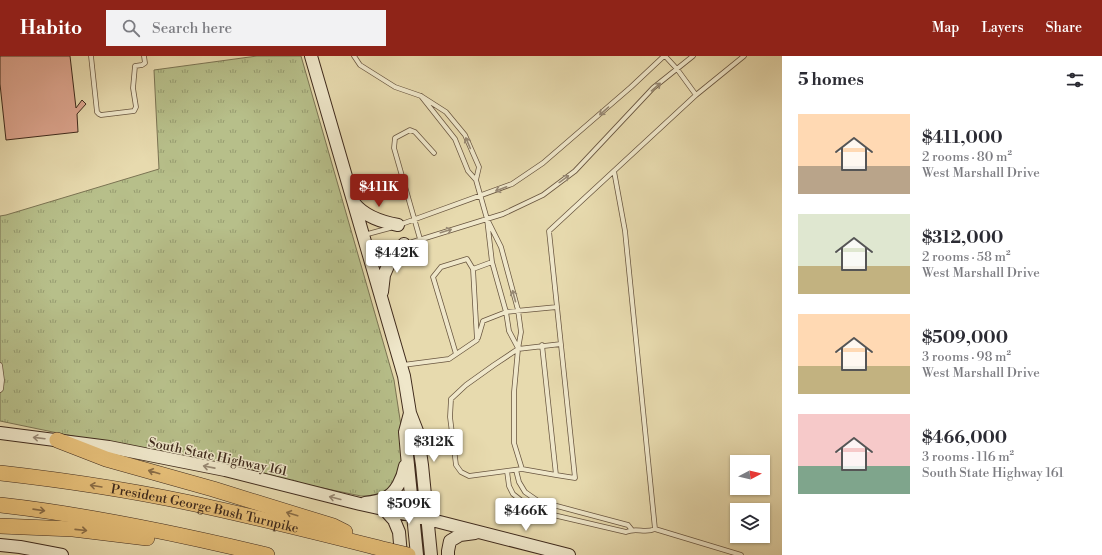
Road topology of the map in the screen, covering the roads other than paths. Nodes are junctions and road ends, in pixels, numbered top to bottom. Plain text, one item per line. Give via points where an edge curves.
1 (91, 56) edge
2 (144, 56) edge
3 (311, 56) edge
4 (354, 56) edge
5 (664, 56) edge
6 (693, 56) edge
7 (744, 56) edge
8 (677, 69) junction
9 (696, 95) junction
10 (421, 96) junction
11 (434, 153) dead end
12 (614, 171) junction
13 (476, 180) junction
14 (481, 196) junction
15 (353, 201) junction
16 (487, 219) junction
17 (414, 220) junction
18 (398, 225) junction
19 (364, 235) junction
20 (420, 239) junction
21 (404, 244) junction
22 (369, 254) junction
23 (492, 262) junction
24 (473, 269) junction
25 (382, 301) junction
26 (557, 307) junction
27 (518, 310) junction
28 (506, 312) junction
29 (477, 340) junction
30 (561, 344) junction
31 (542, 345) junction
32 (518, 348) junction
33 (456, 354) junction
34 (0, 365) edge
35 (401, 365) junction
36 (0, 390) edge
37 (410, 413) junction
38 (0, 434) edge
39 (57, 440) junction
40 (407, 455) junction
41 (522, 469) junction
42 (516, 470) junction
43 (506, 471) junction
44 (0, 473) edge
45 (556, 475) junction
46 (360, 504) junction
47 (0, 505) edge
48 (385, 510) junction
49 (413, 516) junction
50 (428, 519) junction
51 (0, 526) edge
52 (632, 530) junction
53 (655, 530) junction
54 (478, 532) junction
55 (222, 544) junction
56 (0, 545) edge
57 (391, 551) edge
58 (62, 555) edge
59 (267, 555) edge
60 (408, 555) edge
61 (417, 555) edge
62 (431, 555) edge
63 (448, 555) edge
64 (569, 555) edge
65 (741, 555) edge

1 - 2 lane via 97,112 101,115 134,111 135,66 144,63
3 - 15 main road
4 - 10 lane via 360,65 395,87
5 - 8 lane
5 -> 14 lane via 543,163 512,184
6 - 8 lane
7 - 9 lane
8 - 9 lane
16 -> 8 lane via 543,195 575,171 653,88
9 - 12 lane
10 - 13 lane via 456,139 468,171
13 -> 10 lane via 479,167 465,135 446,112
11 - 17 lane via 415,132 410,130 395,138 394,148
12 - 26 lane via 549,231
12 - 53 lane via 625,231
13 - 14 lane
14 - 16 lane
14 - 17 lane
15 - 18 main road via 371,217
15 - 19 main road
20 -> 16 lane
16 - 23 lane
27 -> 16 lane via 502,247
17 - 18 lane
17 - 20 lane
18 - 19 lane
19 - 22 main road
20 - 21 lane
21 - 22 lane
21 - 25 main road via 391,259 384,275
22 - 25 main road
23 - 24 lane
23 - 28 lane
24 - 29 lane
24 - 33 lane via 467,260 441,267 433,277
25 - 35 main road
26 - 27 lane
26 - 30 lane
27 - 28 lane
27 - 32 lane via 521,332
28 - 29 lane via 483,320
28 - 32 lane via 510,331
29 - 33 lane
30 - 31 lane
30 - 45 lane via 575,478
31 - 32 lane
31 - 45 lane
32 - 41 lane via 514,392 514,443
32 - 43 lane via 451,398 450,417 456,465 461,472 469,476
33 - 35 lane via 449,359
34 - 36 lane
35 - 37 main road
37 - 40 main road via 406,432
37 - 50 main road via 417,431
39 -> 38 main road, South State Highway 161
46 -> 39 main road, South State Highway 161 via 225,470
57 -> 39 highway via 332,526 106,459
40 - 46 main road via 400,483 393,492 378,501
40 - 49 main road
41 - 42 lane
41 - 45 lane
42 - 43 lane
42 - 52 lane via 525,492 538,501 628,525
43 - 52 lane via 513,494 526,505 549,514 626,532
57 -> 44 highway, President George Bush Turnpike via 170,499 55,479
46 - 48 main road, South State Highway 161
47 -> 55 highway via 75,515
48 - 49 main road, South State Highway 161
48 - 57 main road via 394,520 399,532
49 - 50 main road, South State Highway 161
49 - 61 main road
50 - 54 main road, South State Highway 161
50 - 62 main road
51 -> 55 highway via 73,529 171,541
52 - 53 lane
53 - 65 lane
54 - 63 main road via 460,535 450,541
54 - 64 main road
55 - 59 highway
56 - 58 main road
57 - 60 highway, President George Bush Turnpike, bridge

